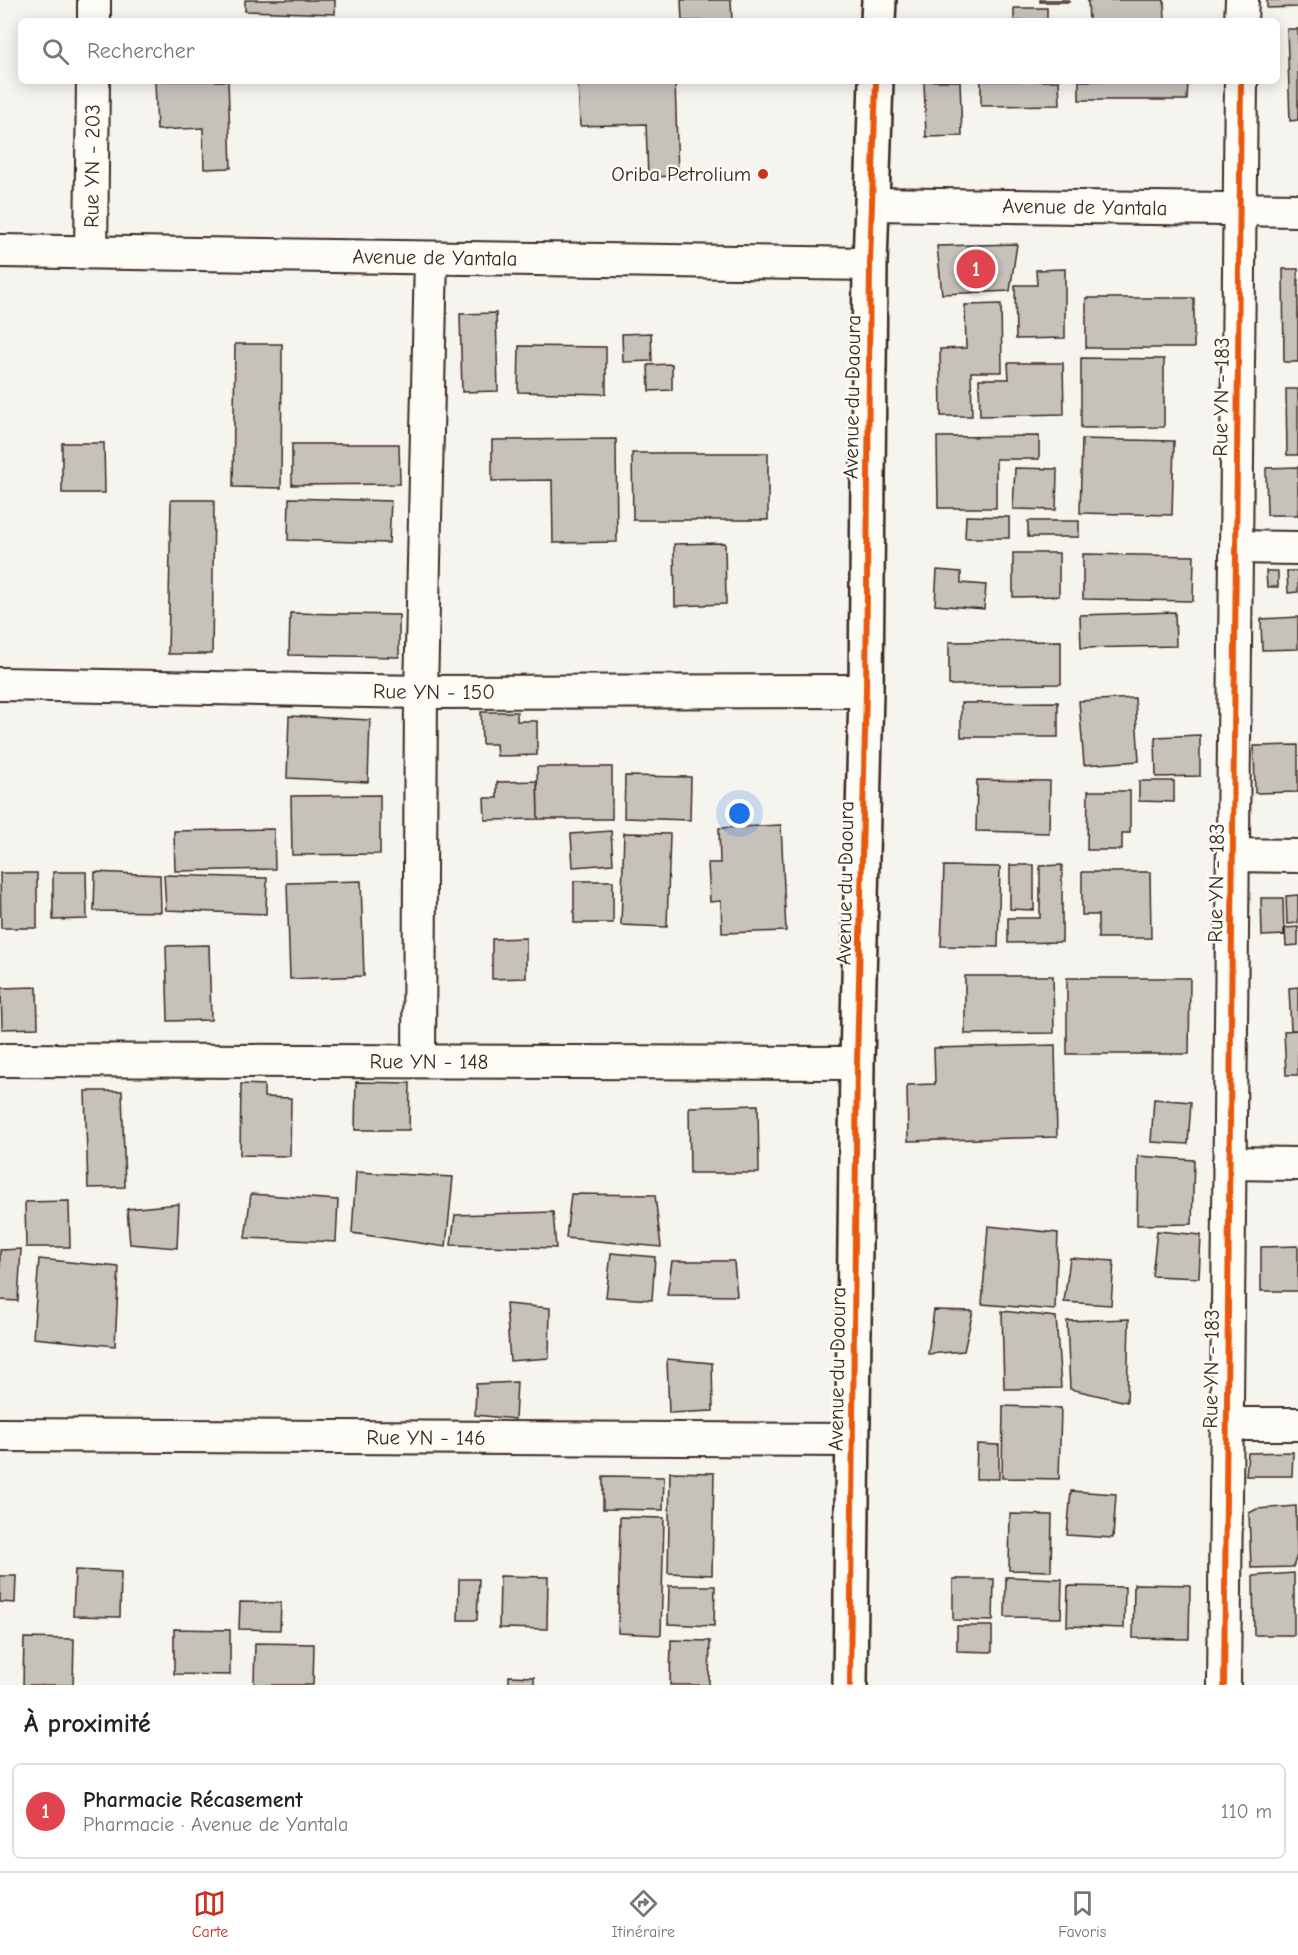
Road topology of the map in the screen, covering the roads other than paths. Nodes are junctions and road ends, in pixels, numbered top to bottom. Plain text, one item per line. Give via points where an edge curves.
1 (94, 0) edge
2 (879, 0) edge
3 (1242, 0) edge
4 (94, 18) edge
5 (878, 18) edge
6 (1241, 18) edge
7 (93, 84) edge
8 (876, 84) edge
9 (1241, 84) edge
10 (872, 204) junction
11 (1239, 209) junction
12 (1298, 210) edge
13 (0, 251) edge
14 (91, 252) junction
15 (431, 258) junction
16 (870, 264) junction
17 (1236, 547) junction
18 (1298, 548) edge
19 (0, 684) edge
20 (866, 691) junction
21 (421, 692) junction
22 (1233, 855) junction
23 (1298, 856) edge
24 (0, 1060) edge
25 (418, 1061) junction
26 (857, 1063) junction
27 (1229, 1163) junction
28 (1298, 1164) edge
29 (1227, 1424) junction
30 (1298, 1424) edge
31 (0, 1435) edge
32 (852, 1440) junction
33 (850, 1685) edge
34 (1224, 1685) edge

1 - 4 street
2 - 5 street
3 - 6 street
7 - 14 street, Rue YN - 203
8 - 10 street, Avenue du Daoura
9 - 11 street, Rue YN - 183
10 - 11 street, Avenue de Yantala
10 - 16 street, Avenue du Daoura
11 - 12 street, Avenue de Yantala
11 - 17 street, Rue YN - 183
13 - 14 street, Avenue de Yantala
14 - 15 street, Avenue de Yantala
15 - 16 street, Avenue de Yantala
15 - 21 street
16 - 20 street, Avenue du Daoura
17 - 18 street
17 - 22 street, Rue YN - 183
19 - 21 street, Rue YN - 150
20 - 21 street, Rue YN - 150
20 - 26 street, Avenue du Daoura
21 - 25 street
22 - 23 street
22 - 27 street, Rue YN - 183
24 - 25 street, Rue YN - 148
25 - 26 street, Rue YN - 148
26 - 32 street, Avenue du Daoura
27 - 28 street
27 - 29 street, Rue YN - 183
29 - 30 street
29 - 34 street, Rue YN - 183
31 - 32 street, Rue YN - 146
32 - 33 street, Avenue du Daoura

